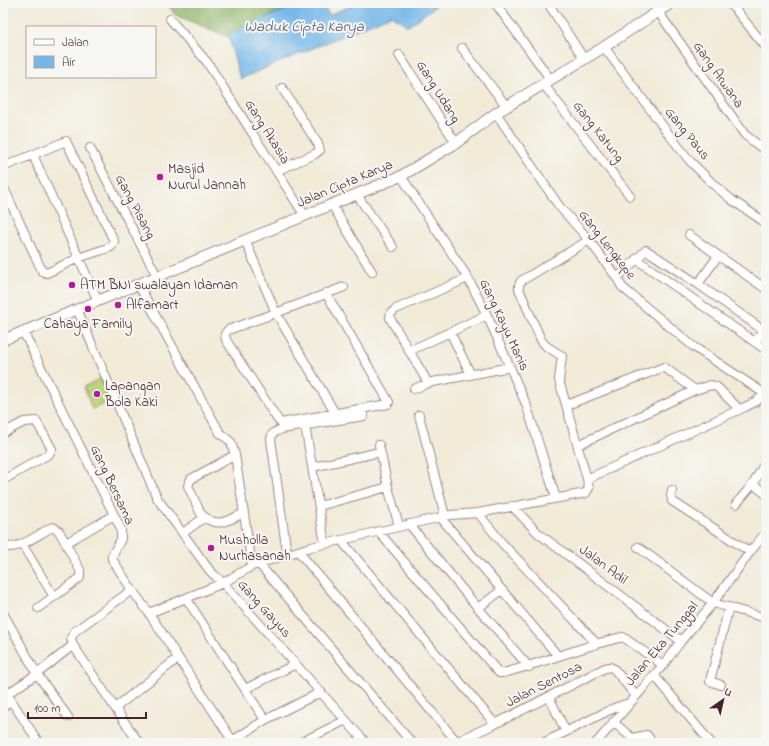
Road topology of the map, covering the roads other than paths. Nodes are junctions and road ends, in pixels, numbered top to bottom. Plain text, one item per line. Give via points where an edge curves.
1 (495, 3) edge
2 (548, 3) edge
3 (652, 3) edge
4 (671, 3) edge
5 (730, 3) edge
6 (659, 12) junction
7 (170, 19) dead end
8 (604, 47) junction
9 (766, 47) edge
10 (462, 48) dead end
11 (399, 55) dead end
12 (584, 59) junction
13 (548, 82) junction
14 (282, 88) dead end
15 (507, 107) junction
16 (496, 114) junction
17 (456, 143) junction
18 (90, 148) dead end
19 (762, 148) dead end
20 (32, 155) junction
21 (3, 167) edge
22 (276, 171) junction
23 (401, 176) junction
24 (3, 186) edge
25 (357, 195) junction
26 (630, 196) dead end
27 (332, 205) junction
28 (305, 216) junction
29 (766, 223) edge
30 (689, 235) dead end
31 (245, 240) junction
32 (589, 240) junction
33 (393, 247) dead end
34 (718, 256) junction
35 (78, 258) junction
36 (636, 259) junction
37 (372, 272) dead end
38 (157, 276) junction
39 (468, 278) junction
40 (617, 278) junction
41 (138, 284) junction
42 (698, 284) junction
43 (344, 287) dead end
44 (766, 289) edge
45 (326, 293) junction
46 (98, 301) junction
47 (77, 309) junction
48 (276, 313) junction
49 (487, 315) junction
50 (764, 328) edge
51 (23, 331) junction
52 (450, 332) junction
53 (3, 340) edge
54 (755, 342) junction
55 (766, 350) edge
56 (409, 351) junction
57 (510, 367) junction
58 (471, 375) junction
59 (428, 383) junction
60 (414, 389) dead end
61 (695, 390) junction
62 (765, 394) edge
63 (567, 405) junction
64 (740, 409) junction
65 (335, 413) junction
66 (419, 415) dead end
67 (364, 416) dead end
68 (305, 425) junction
69 (3, 433) edge
70 (578, 444) junction
71 (235, 455) junction
72 (765, 463) edge
73 (312, 467) junction
74 (587, 479) junction
75 (3, 480) edge
76 (753, 484) junction
77 (388, 487) junction
78 (672, 490) dead end
79 (766, 494) edge
80 (556, 498) junction
81 (736, 504) dead end
82 (319, 506) junction
83 (512, 506) junction
84 (244, 513) junction
85 (478, 513) junction
86 (114, 515) junction
87 (204, 517) junction
88 (442, 517) junction
89 (409, 524) junction
90 (399, 526) junction
91 (378, 531) junction
92 (766, 532) edge
93 (183, 533) junction
94 (341, 540) junction
95 (3, 542) edge
96 (22, 544) junction
97 (66, 544) junction
98 (325, 544) junction
99 (638, 547) dead end
100 (298, 550) junction
101 (750, 552) junction
102 (287, 554) junction
103 (255, 565) junction
104 (223, 583) junction
105 (132, 590) junction
106 (502, 590) junction
107 (54, 597) junction
108 (186, 598) junction
109 (713, 603) junction
110 (38, 608) dead end
111 (478, 608) junction
112 (729, 608) junction
113 (3, 613) edge
114 (149, 613) junction
115 (766, 618) edge
116 (681, 641) junction
117 (596, 643) junction
118 (73, 645) junction
119 (558, 656) junction
120 (178, 658) junction
121 (296, 664) junction
122 (663, 665) junction
123 (529, 667) junction
124 (37, 674) junction
125 (654, 675) junction
126 (721, 685) dead end
127 (245, 689) junction
128 (321, 692) junction
129 (7, 694) edge
130 (636, 696) junction
131 (549, 697) junction
132 (630, 703) junction
133 (3, 707) edge
134 (115, 708) junction
135 (68, 716) dead end
136 (265, 720) junction
137 (346, 720) junction
138 (614, 722) junction
139 (494, 724) junction
140 (566, 732) junction
141 (36, 742) edge
142 (233, 742) edge
143 (456, 742) edge
144 (139, 743) edge
145 (300, 743) edge
146 (366, 743) edge
147 (412, 743) edge
148 (543, 743) edge
149 (596, 743) edge
150 (652, 743) edge
151 (711, 743) edge

1 - 13 street, Gang Katung
2 - 12 street
3 - 6 street, Gang Arwana
4 - 6 main road, Jalan Cipta Karya
5 - 9 street
6 - 8 main road, Jalan Cipta Karya
6 - 19 street, Gang Arwana via 744,135
7 - 22 street, Gang Akasia via 207,62
8 - 12 main road, Jalan Cipta Karya
8 - 29 street, Gang Paus via 690,161 732,200
10 - 15 street
11 - 17 street, Gang Udang
12 - 13 main road, Jalan Cipta Karya
13 - 15 main road, Jalan Cipta Karya
13 - 26 street, Gang Katung
14 - 22 street via 320,150
15 - 16 main road, Jalan Cipta Karya
16 - 17 main road, Jalan Cipta Karya
16 - 32 street, Gang Lengkepe via 560,206
17 - 23 main road, Jalan Cipta Karya
18 - 38 street, Gang Pisang
20 - 21 street
20 - 35 street
20 - 35 street via 62,141 68,143 114,241 111,247
22 - 28 street, Gang Akasia
23 - 25 main road, Jalan Cipta Karya
23 - 39 street, Gang Kayu Manis
24 - 35 street via 42,272 47,273
25 - 27 main road, Jalan Cipta Karya
25 - 33 street
27 - 28 main road, Jalan Cipta Karya
27 - 37 street
28 - 31 main road, Jalan Cipta Karya
30 - 34 street
31 - 38 main road, Jalan Cipta Karya
31 - 48 street
32 - 40 street, Gang Lengkepe
32 - 63 street via 521,281 519,285 541,340 562,356 559,380
34 - 42 street
34 - 44 street
35 - 46 street
36 - 40 street
36 - 42 street via 646,250
36 - 54 street
38 - 41 main road, Jalan Cipta Karya
39 - 49 street, Gang Kayu Manis
39 - 56 street via 391,313 390,318
40 - 62 street, Gang Lengkepe via 622,287 694,347
41 - 46 main road, Jalan Cipta Karya
41 - 71 street via 220,433 231,442
42 - 50 street
43 - 45 street
45 - 48 street
45 - 65 street via 389,402 385,405
46 - 47 main road, Jalan Cipta Karya
47 - 51 main road, Jalan Cipta Karya
47 - 93 street, Gang Gayus via 157,498
48 - 65 street
48 - 65 street via 228,330 225,334 226,340 281,423
49 - 52 street
49 - 57 street, Gang Kayu Manis
50 - 54 street
51 - 53 main road, Jalan Cipta Karya
51 - 86 street, Gang Bersama
52 - 56 street
52 - 58 street
54 - 55 street
56 - 59 street
57 - 58 street
57 - 80 street, Gang Kayu Manis via 526,404
58 - 59 street
59 - 60 street
61 - 63 street via 664,367
61 - 64 street via 711,385 718,387
61 - 70 street
62 - 64 street
63 - 70 street
64 - 74 street
66 - 88 street
67 - 68 street
68 - 73 street
68 - 102 street via 274,432 271,439
69 - 75 street via 24,422 36,421 52,449 49,454
70 - 74 street
71 - 84 street
71 - 87 street via 189,482 188,486
72 - 76 street
73 - 77 street via 379,448
73 - 82 street
74 - 80 street via 586,493
76 - 79 street
76 - 81 street
77 - 82 street
77 - 90 street
78 - 101 street via 672,501
80 - 83 street
82 - 98 street
83 - 85 street
83 - 116 street, Jalan Adil via 538,533
84 - 87 street via 222,523
84 - 103 street
85 - 88 street
85 - 117 street via 502,543
86 - 97 street
86 - 105 street, Gang Bersama via 121,529 121,539 112,559
87 - 93 street
88 - 89 street
88 - 106 street
89 - 90 street
89 - 111 street
90 - 91 street
91 - 94 street
91 - 123 street via 496,670 504,674
92 - 101 street
93 - 104 street, Gang Gayus via 210,571
94 - 98 street
94 - 139 street
95 - 96 street via 8,547
96 - 97 street via 53,527 59,531
96 - 107 street
97 - 107 street via 81,575 78,581
98 - 100 street
99 - 109 street
100 - 102 street
100 - 143 street
101 - 109 street
102 - 103 street
103 - 104 street
103 - 147 street
104 - 108 street
104 - 121 street, Gang Gayus
105 - 114 street, Gang Bersama
105 - 118 street via 74,631 71,638
106 - 111 street
106 - 119 street
107 - 110 street
108 - 114 street
108 - 127 street
109 - 112 street, Jalan Eka Tunggal
109 - 116 street, Jalan Eka Tunggal
111 - 123 street
112 - 115 street, Jalan Eka Tunggal
112 - 126 street via 710,681
113 - 124 street
114 - 120 street, Gang Bersama
116 - 122 street, Jalan Eka Tunggal
117 - 119 street
117 - 122 street via 623,637
118 - 124 street
118 - 134 street
119 - 123 street
120 - 134 street
120 - 142 street, Gang Bersama
121 - 127 street
121 - 128 street, Gang Gayus
122 - 125 street, Jalan Eka Tunggal
124 - 129 street
124 - 135 street
125 - 130 street, Jalan Eka Tunggal
125 - 151 street
127 - 136 street
128 - 136 street
128 - 137 street, Gang Gayus
129 - 133 street
129 - 141 street
130 - 131 street, Jalan Sentosa via 610,667
130 - 132 street, Jalan Eka Tunggal
131 - 139 street, Jalan Sentosa
131 - 140 street
132 - 138 street, Jalan Eka Tunggal
132 - 140 street via 614,708
134 - 144 street
136 - 142 street
137 - 145 street
137 - 146 street, Gang Gayus
138 - 149 street, Jalan Eka Tunggal
138 - 150 street via 632,738 647,735
139 - 143 street, Jalan Sentosa
140 - 148 street

